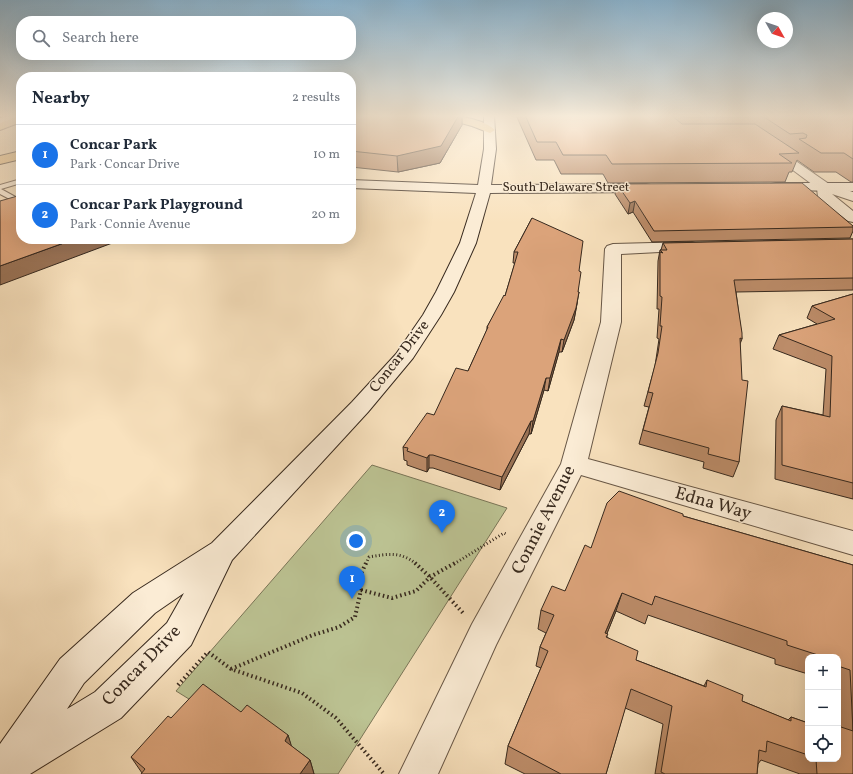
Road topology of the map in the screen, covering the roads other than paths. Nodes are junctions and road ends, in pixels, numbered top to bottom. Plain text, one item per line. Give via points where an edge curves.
1 (490, 151) edge
2 (779, 151) edge
3 (16, 156) edge
4 (0, 160) edge
5 (16, 160) edge
6 (0, 164) edge
7 (16, 182) edge
8 (356, 184) edge
9 (853, 186) edge
10 (0, 187) edge
11 (763, 187) edge
12 (824, 187) junction
13 (656, 188) edge
14 (484, 189) junction
15 (0, 191) edge
16 (853, 197) edge
17 (16, 200) edge
18 (853, 218) edge
19 (707, 247) edge
20 (574, 464) junction
21 (853, 543) edge
22 (222, 551) junction
23 (5, 768) edge
24 (418, 774) edge

1 - 14 main road, Concar Drive
2 - 12 main road
3 - 4 highway
5 - 6 highway
7 - 10 lane
8 - 14 main road, South Delaware Street
9 - 12 main road
11 - 12 main road
12 - 16 main road
12 - 18 main road via 825,197
13 - 14 main road, South Delaware Street
14 - 22 main road, Concar Drive via 468,243 448,285 432,315 403,358 360,408
15 - 17 lane
19 - 20 main road, Connie Avenue via 613,249 611,322
20 - 21 main road, Edna Way
20 - 24 main road, Connie Avenue via 484,635
22 - 23 main road, Concar Drive via 144,603 72,671
22 - 23 main road, Concar Drive via 179,634 108,705

